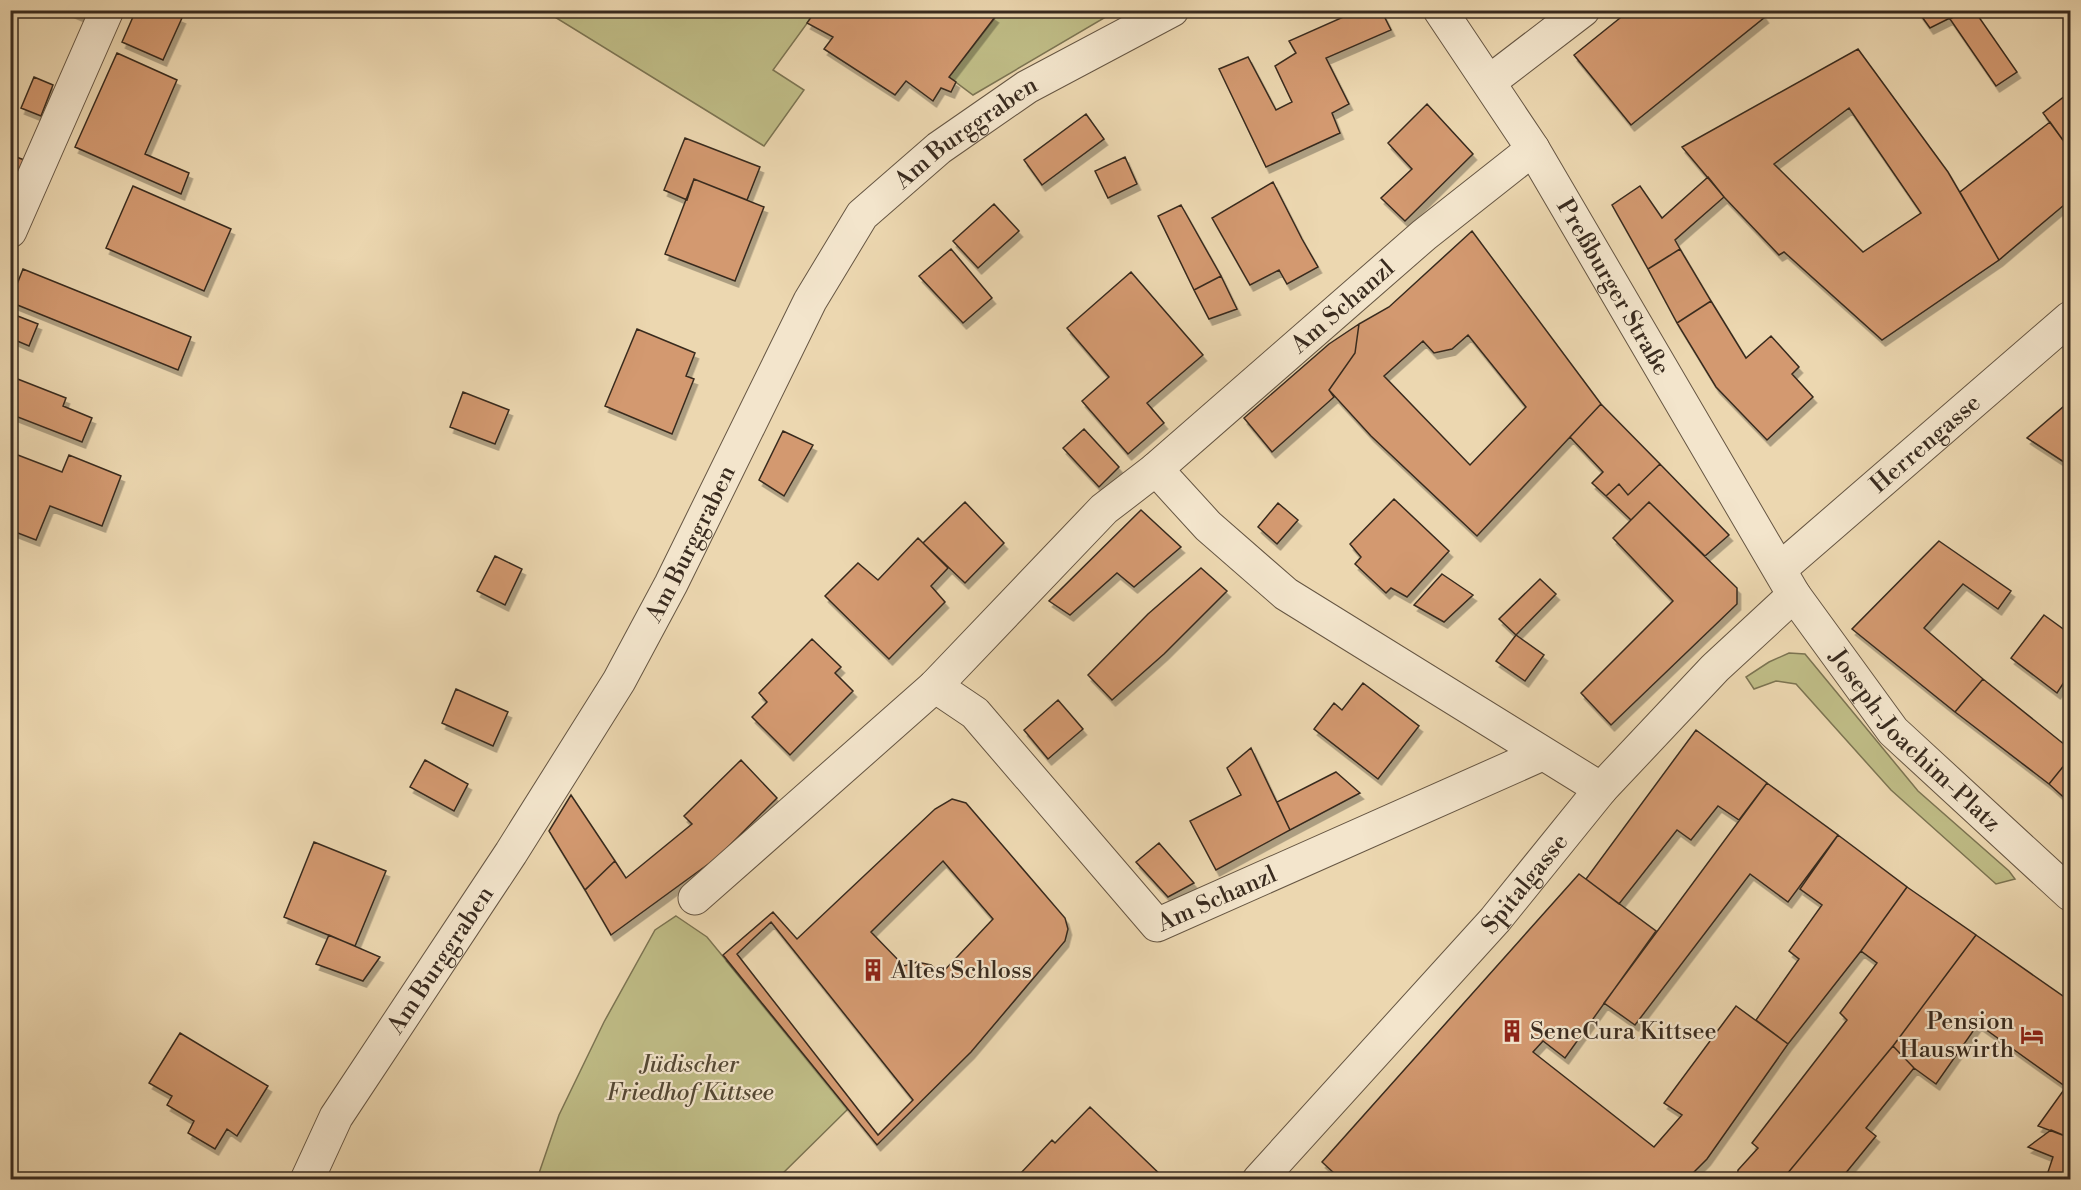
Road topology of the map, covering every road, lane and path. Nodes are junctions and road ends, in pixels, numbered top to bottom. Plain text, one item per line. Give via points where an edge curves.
1 (107, 10) edge
2 (1172, 10) edge
3 (1440, 10) edge
4 (1583, 10) edge
5 (1490, 82) junction
6 (1533, 149) junction
7 (10, 231) edge
8 (2070, 318) edge
9 (1156, 469) junction
10 (1787, 582) junction
11 (935, 686) junction
12 (1542, 754) junction
13 (1601, 789) junction
14 (2070, 894) edge
15 (695, 898) dead end
16 (307, 1179) edge
17 (1259, 1179) edge

1 - 7 street
2 - 16 street, Am Burggraben via 1026,87 939,148 862,215 810,302 619,681 511,854 336,1117
3 - 5 street, Preßburger Straße
4 - 5 street
5 - 6 street, Preßburger Straße
6 - 9 street, Am Schanzl via 1424,235
6 - 10 street, Preßburger Straße
8 - 10 street, Herrengasse
9 - 11 street, Am Schanzl via 1104,509
9 - 12 street via 1208,526 1286,594
10 - 13 street, Spitalgasse via 1715,668
10 - 14 street, Joseph-Joachim-Platz via 1893,731
11 - 12 street, Am Schanzl via 975,713 1157,924
11 - 15 street, Am Schanzl
12 - 13 street
13 - 17 street, Spitalgasse via 1495,920

